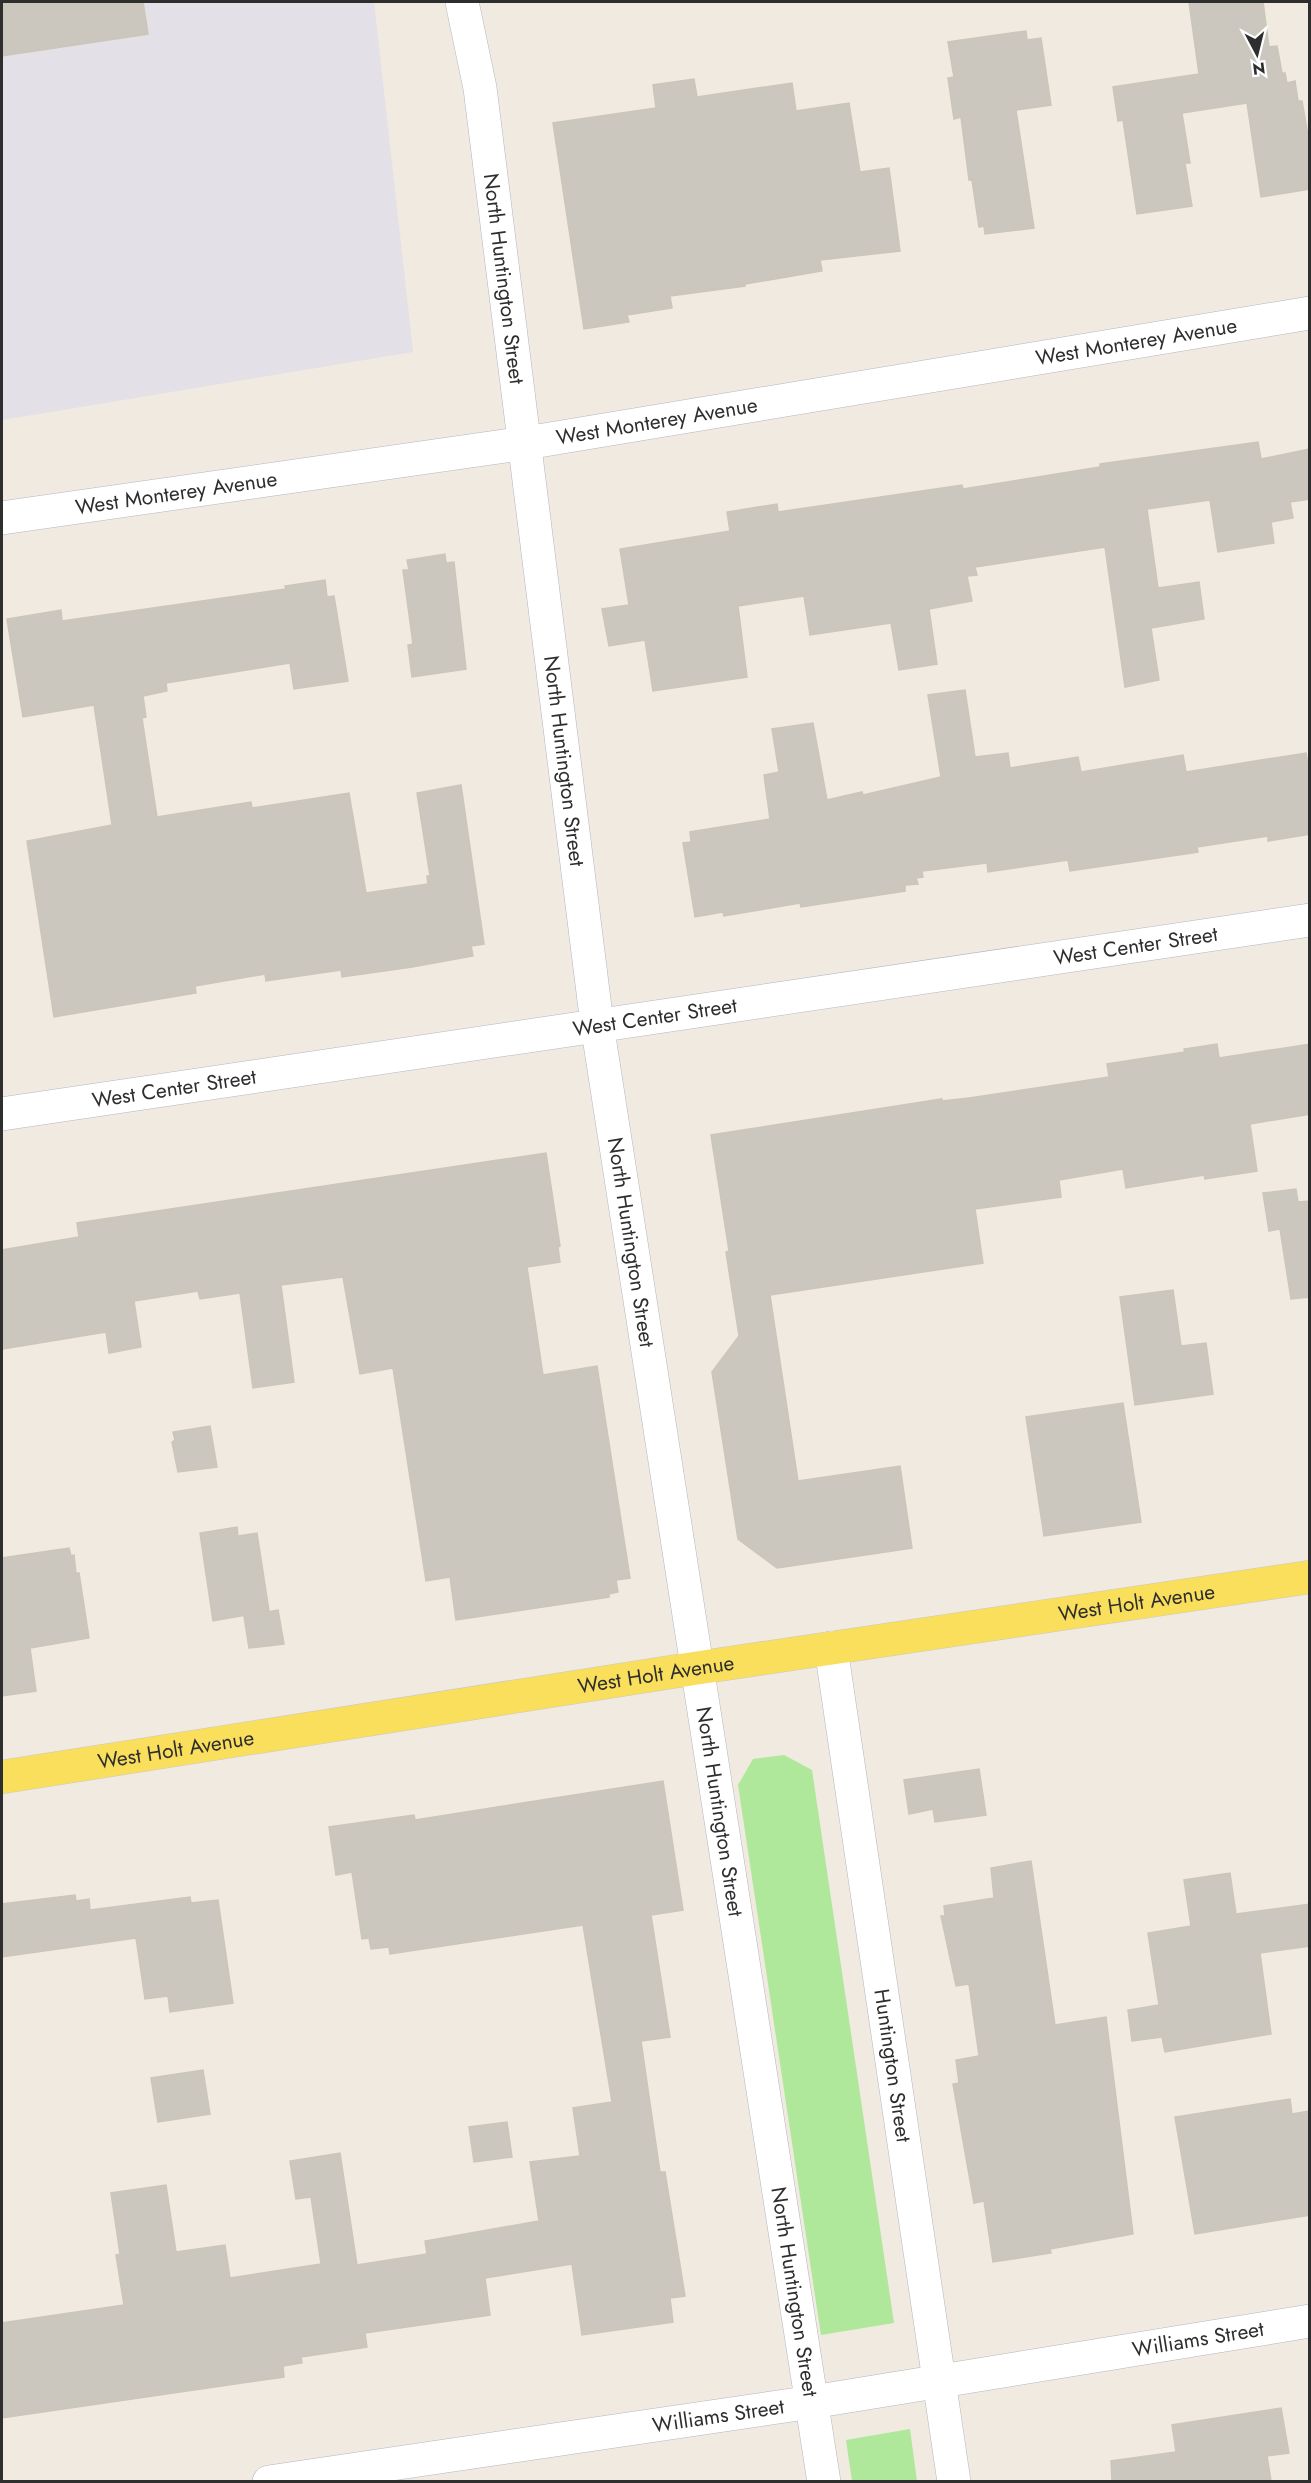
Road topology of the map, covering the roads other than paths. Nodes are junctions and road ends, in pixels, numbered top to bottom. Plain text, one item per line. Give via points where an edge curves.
1 (462, 2) edge
2 (1310, 313) edge
3 (526, 442) junction
4 (2, 518) edge
5 (1310, 920) edge
6 (597, 1024) junction
7 (2, 1114) edge
8 (1310, 1576) edge
9 (831, 1648) junction
10 (697, 1668) junction
11 (2, 1777) edge
12 (1310, 2321) edge
13 (939, 2381) junction
14 (812, 2402) junction
15 (269, 2481) edge
16 (824, 2481) edge
17 (954, 2481) edge

1 - 3 street, North Huntington Street via 480,88
2 - 3 street, West Monterey Avenue
3 - 4 street, West Monterey Avenue
3 - 6 street, North Huntington Street
5 - 6 street, West Center Street
6 - 7 street, West Center Street
6 - 10 street, North Huntington Street
8 - 9 main road, West Holt Avenue
9 - 10 main road, West Holt Avenue
9 - 13 street, Huntington Street
10 - 11 main road, West Holt Avenue
10 - 14 street, North Huntington Street
12 - 13 street, Williams Street
13 - 14 street, Williams Street
13 - 17 street, Huntington Street
14 - 15 street, Williams Street
14 - 16 street, North Huntington Street

